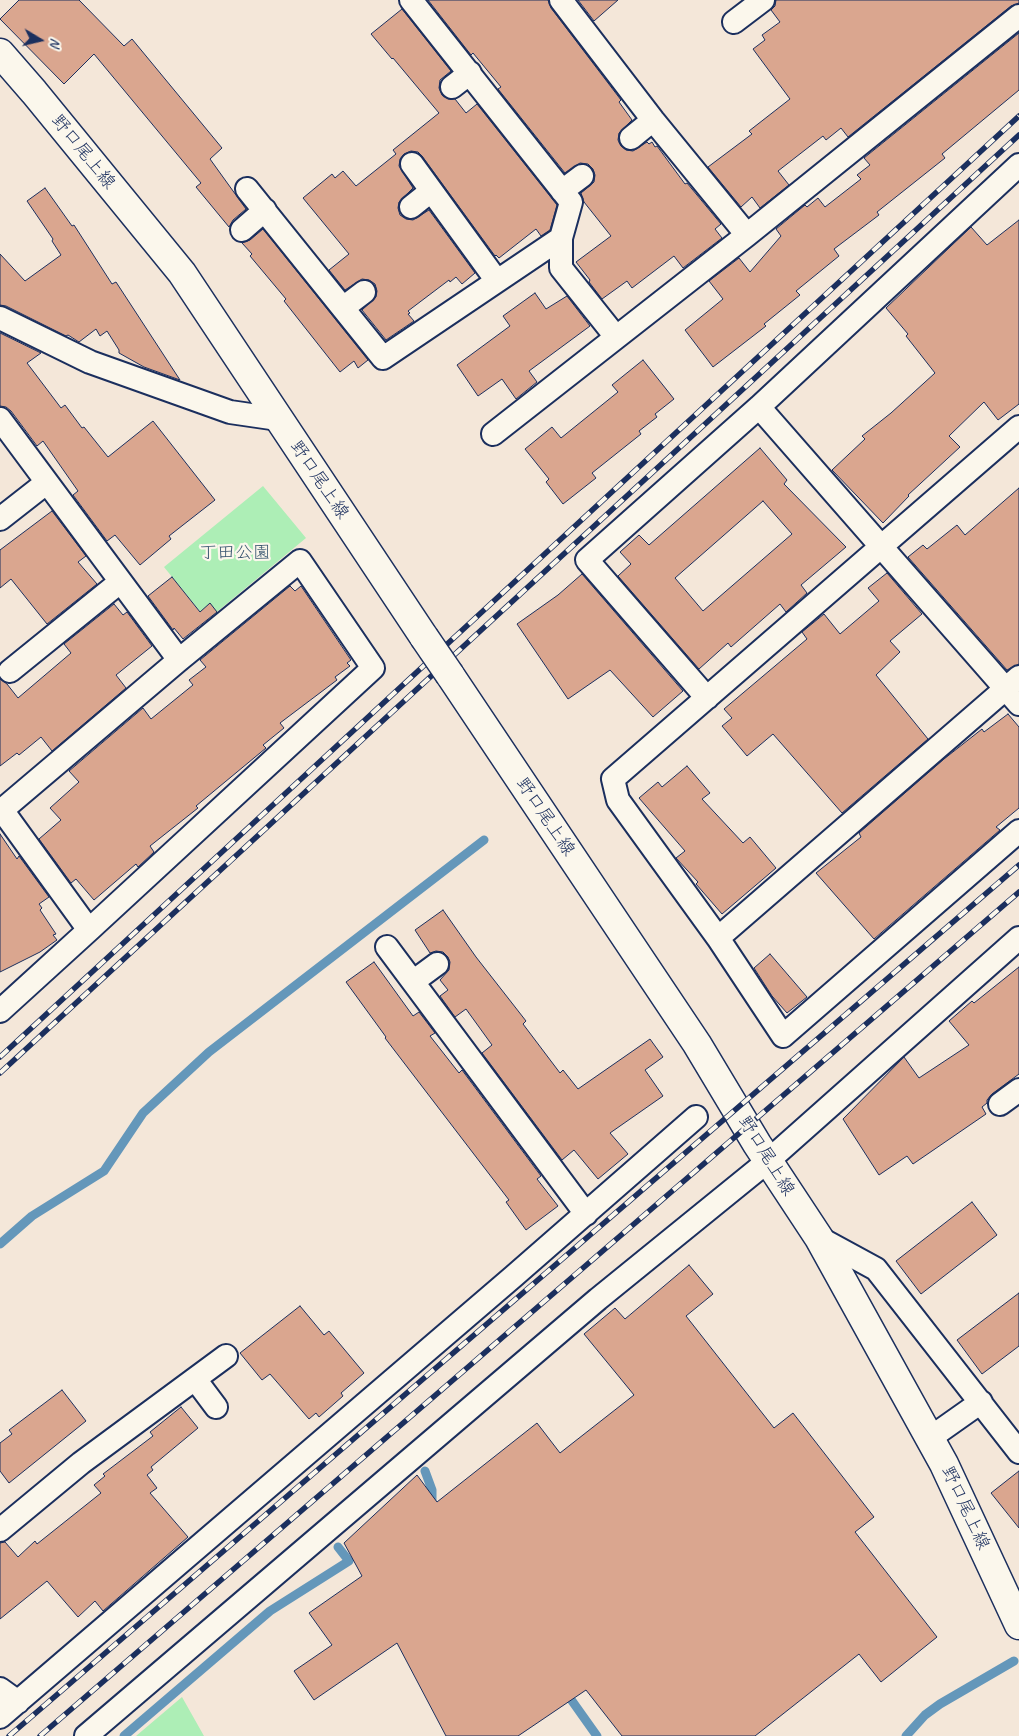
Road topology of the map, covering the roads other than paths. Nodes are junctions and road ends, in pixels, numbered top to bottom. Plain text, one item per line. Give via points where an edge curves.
1 (411, 0) edge
2 (763, 0) edge
3 (564, 1) edge
4 (1019, 16) edge
5 (734, 22) dead end
6 (0, 53) edge
7 (470, 73) junction
8 (452, 87) dead end
9 (653, 120) junction
10 (631, 138) dead end
11 (412, 164) dead end
12 (1019, 165) edge
13 (582, 176) dead end
14 (247, 189) dead end
15 (432, 191) junction
16 (562, 191) junction
17 (411, 207) dead end
18 (265, 210) junction
19 (242, 230) dead end
20 (747, 235) junction
21 (561, 238) junction
22 (497, 281) junction
23 (364, 292) dead end
24 (343, 308) junction
25 (0, 318) edge
26 (616, 338) junction
27 (759, 407) junction
28 (0, 419) edge
29 (278, 419) junction
30 (1019, 428) edge
31 (492, 434) dead end
32 (46, 483) junction
33 (0, 519) edge
34 (882, 547) junction
35 (120, 582) junction
36 (179, 660) junction
37 (10, 671) dead end
38 (699, 688) junction
39 (1015, 690) edge
40 (1019, 831) edge
41 (89, 930) junction
42 (718, 938) junction
43 (1019, 938) edge
44 (387, 946) dead end
45 (437, 964) dead end
46 (414, 981) junction
47 (0, 1011) edge
48 (1019, 1090) edge
49 (1000, 1104) dead end
50 (696, 1117) dead end
51 (768, 1161) junction
52 (586, 1214) junction
53 (819, 1238) junction
54 (226, 1356) dead end
55 (195, 1379) junction
56 (981, 1402) junction
57 (216, 1407) dead end
58 (930, 1438) junction
59 (1019, 1452) edge
60 (0, 1530) edge
61 (1019, 1625) edge
62 (0, 1689) edge
63 (18, 1702) junction
64 (0, 1718) edge
65 (86, 1736) edge

1 - 7 street
2 - 5 street
3 - 9 street
4 - 20 street
6 - 29 main road, 野口尾上線 via 182,273
7 - 8 street
7 - 16 street
9 - 10 street
9 - 20 street
11 - 15 street
12 - 27 street
13 - 16 street
14 - 18 street
15 - 17 street
15 - 22 street
16 - 21 street via 572,202
18 - 19 street
18 - 24 street
20 - 26 street
21 - 22 street
21 - 26 street via 560,268
22 - 24 street via 383,358
23 - 24 street
25 - 29 street via 90,362 230,412
26 - 31 street
27 - 34 street
27 - 38 street via 588,560
28 - 32 street
29 - 51 main road, 野口尾上線, bridge via 697,1044
30 - 34 street
32 - 33 street
32 - 35 street
34 - 38 street
34 - 39 street
35 - 36 street
35 - 37 street
36 - 41 street via 2,810
36 - 41 street via 300,561 373,668
38 - 42 street via 613,779 618,800
39 - 42 street
40 - 42 street via 783,1036
41 - 47 street
43 - 51 street
44 - 46 street
45 - 46 street
46 - 52 street
48 - 49 street
50 - 52 street
51 - 53 main road, 野口尾上線
51 - 65 street via 598,1299
52 - 63 street
53 - 56 street via 876,1269
53 - 58 main road, 野口尾上線
54 - 55 street
55 - 57 street
55 - 60 street via 82,1463
56 - 58 street
56 - 59 street
58 - 61 main road, 野口尾上線
62 - 63 street
63 - 64 street

